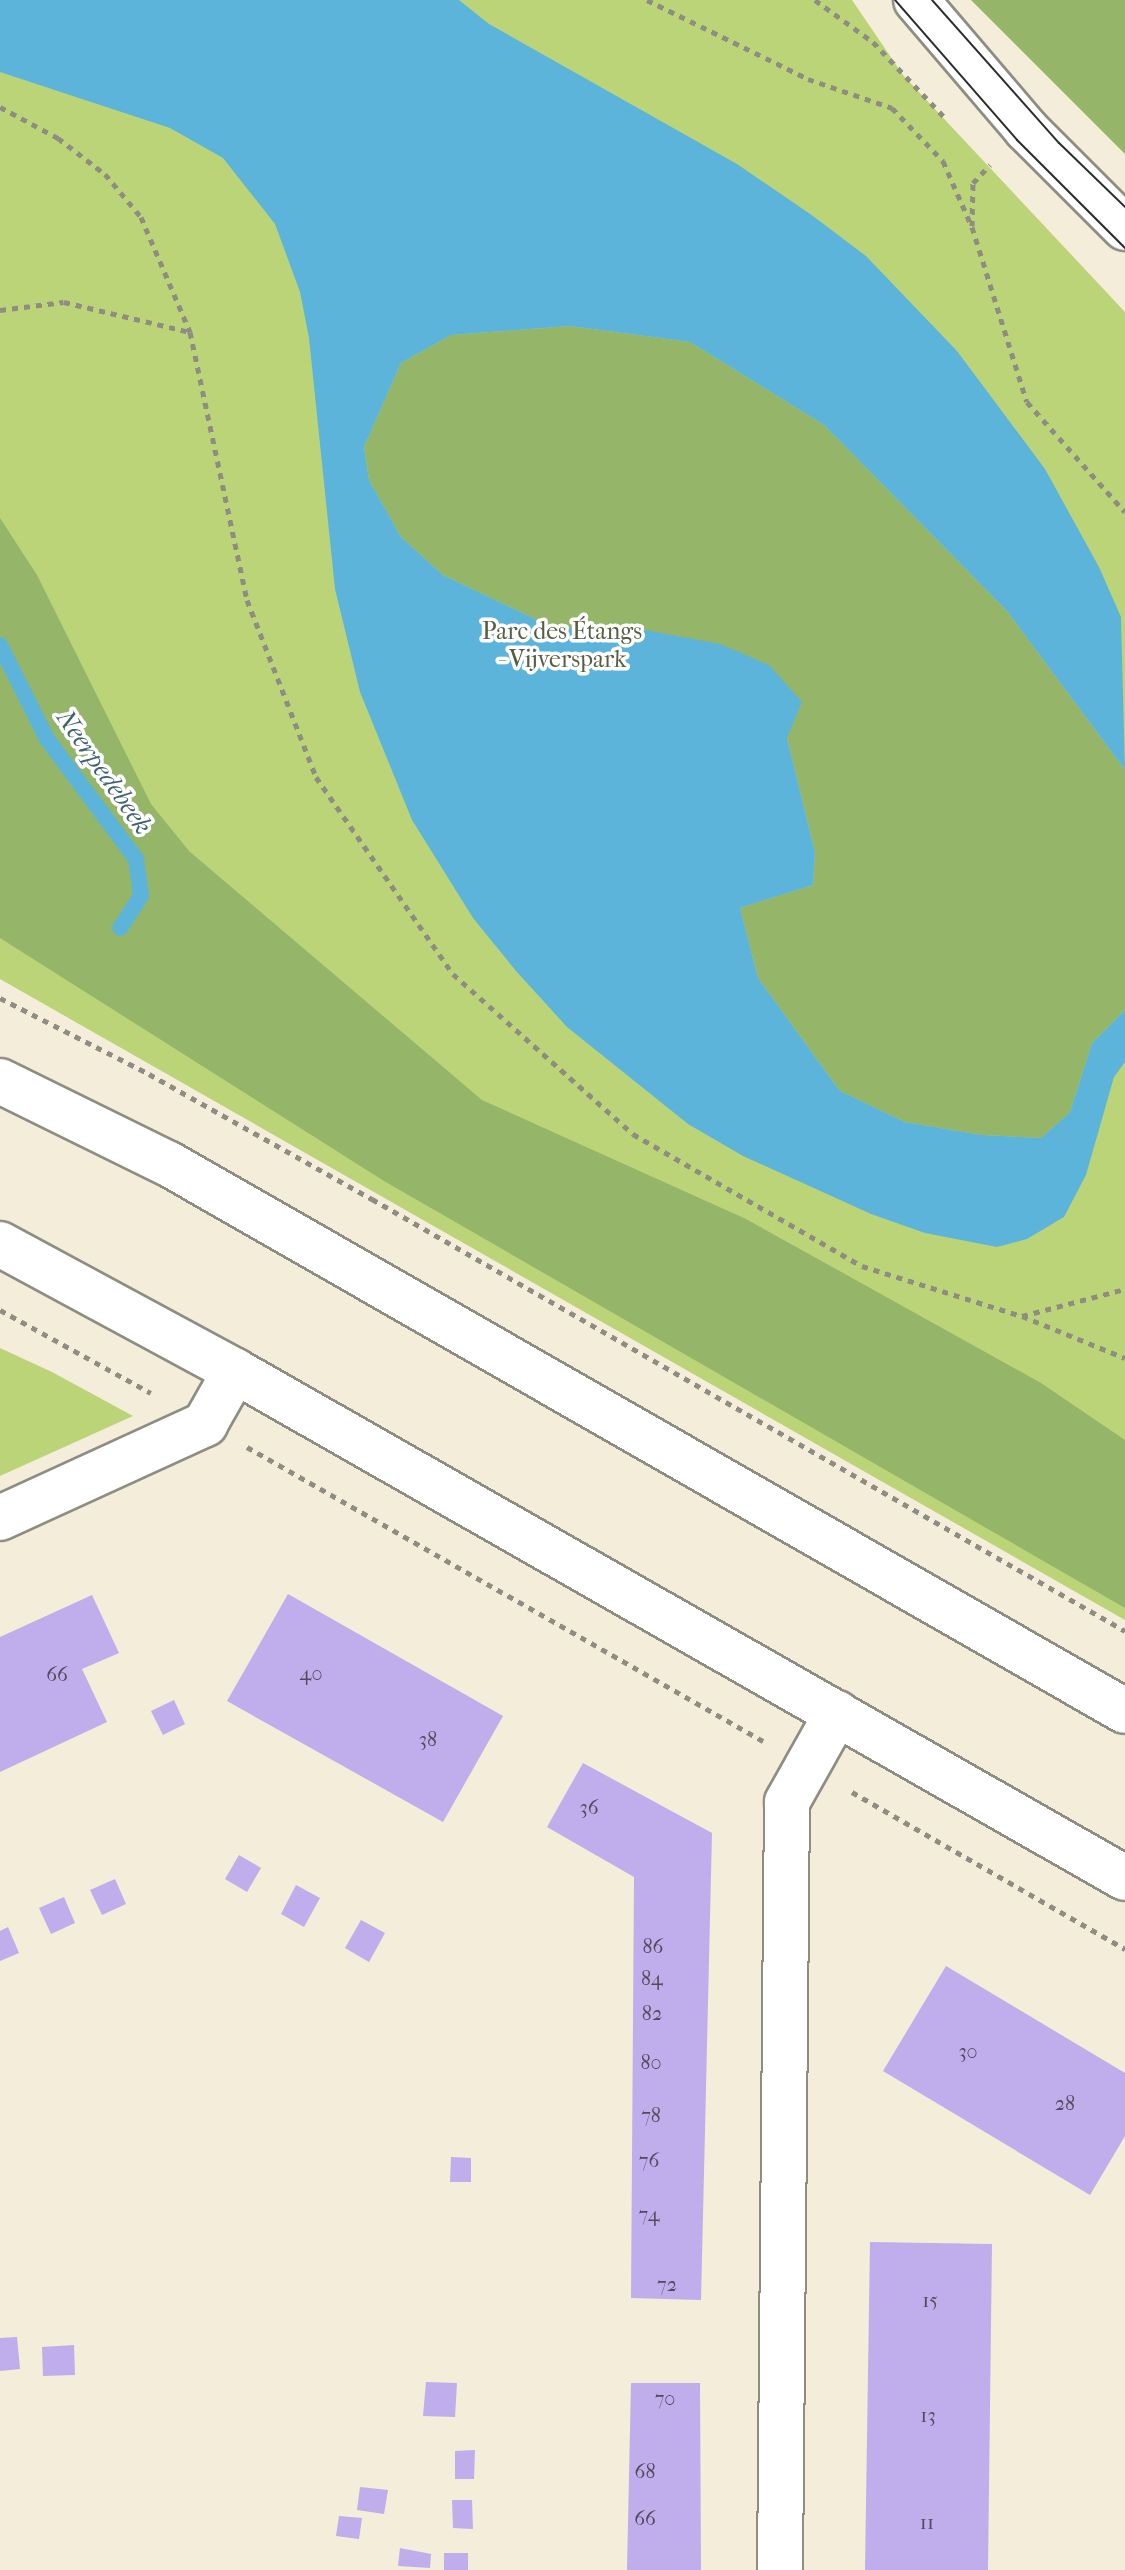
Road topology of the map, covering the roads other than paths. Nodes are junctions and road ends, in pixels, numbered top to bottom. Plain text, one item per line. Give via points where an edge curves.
1 (916, 0) edge
2 (1125, 228) edge
3 (0, 1081) edge
4 (0, 1244) edge
5 (235, 1371) junction
6 (0, 1518) edge
7 (1125, 1711) edge
8 (837, 1713) junction
9 (1125, 1878) edge
10 (780, 2570) edge

1 - 2 main road via 1026,129
3 - 7 main road via 183,1172
4 - 5 main road
5 - 6 main road via 205,1424
5 - 8 main road
8 - 9 main road
8 - 10 main road via 787,1802

